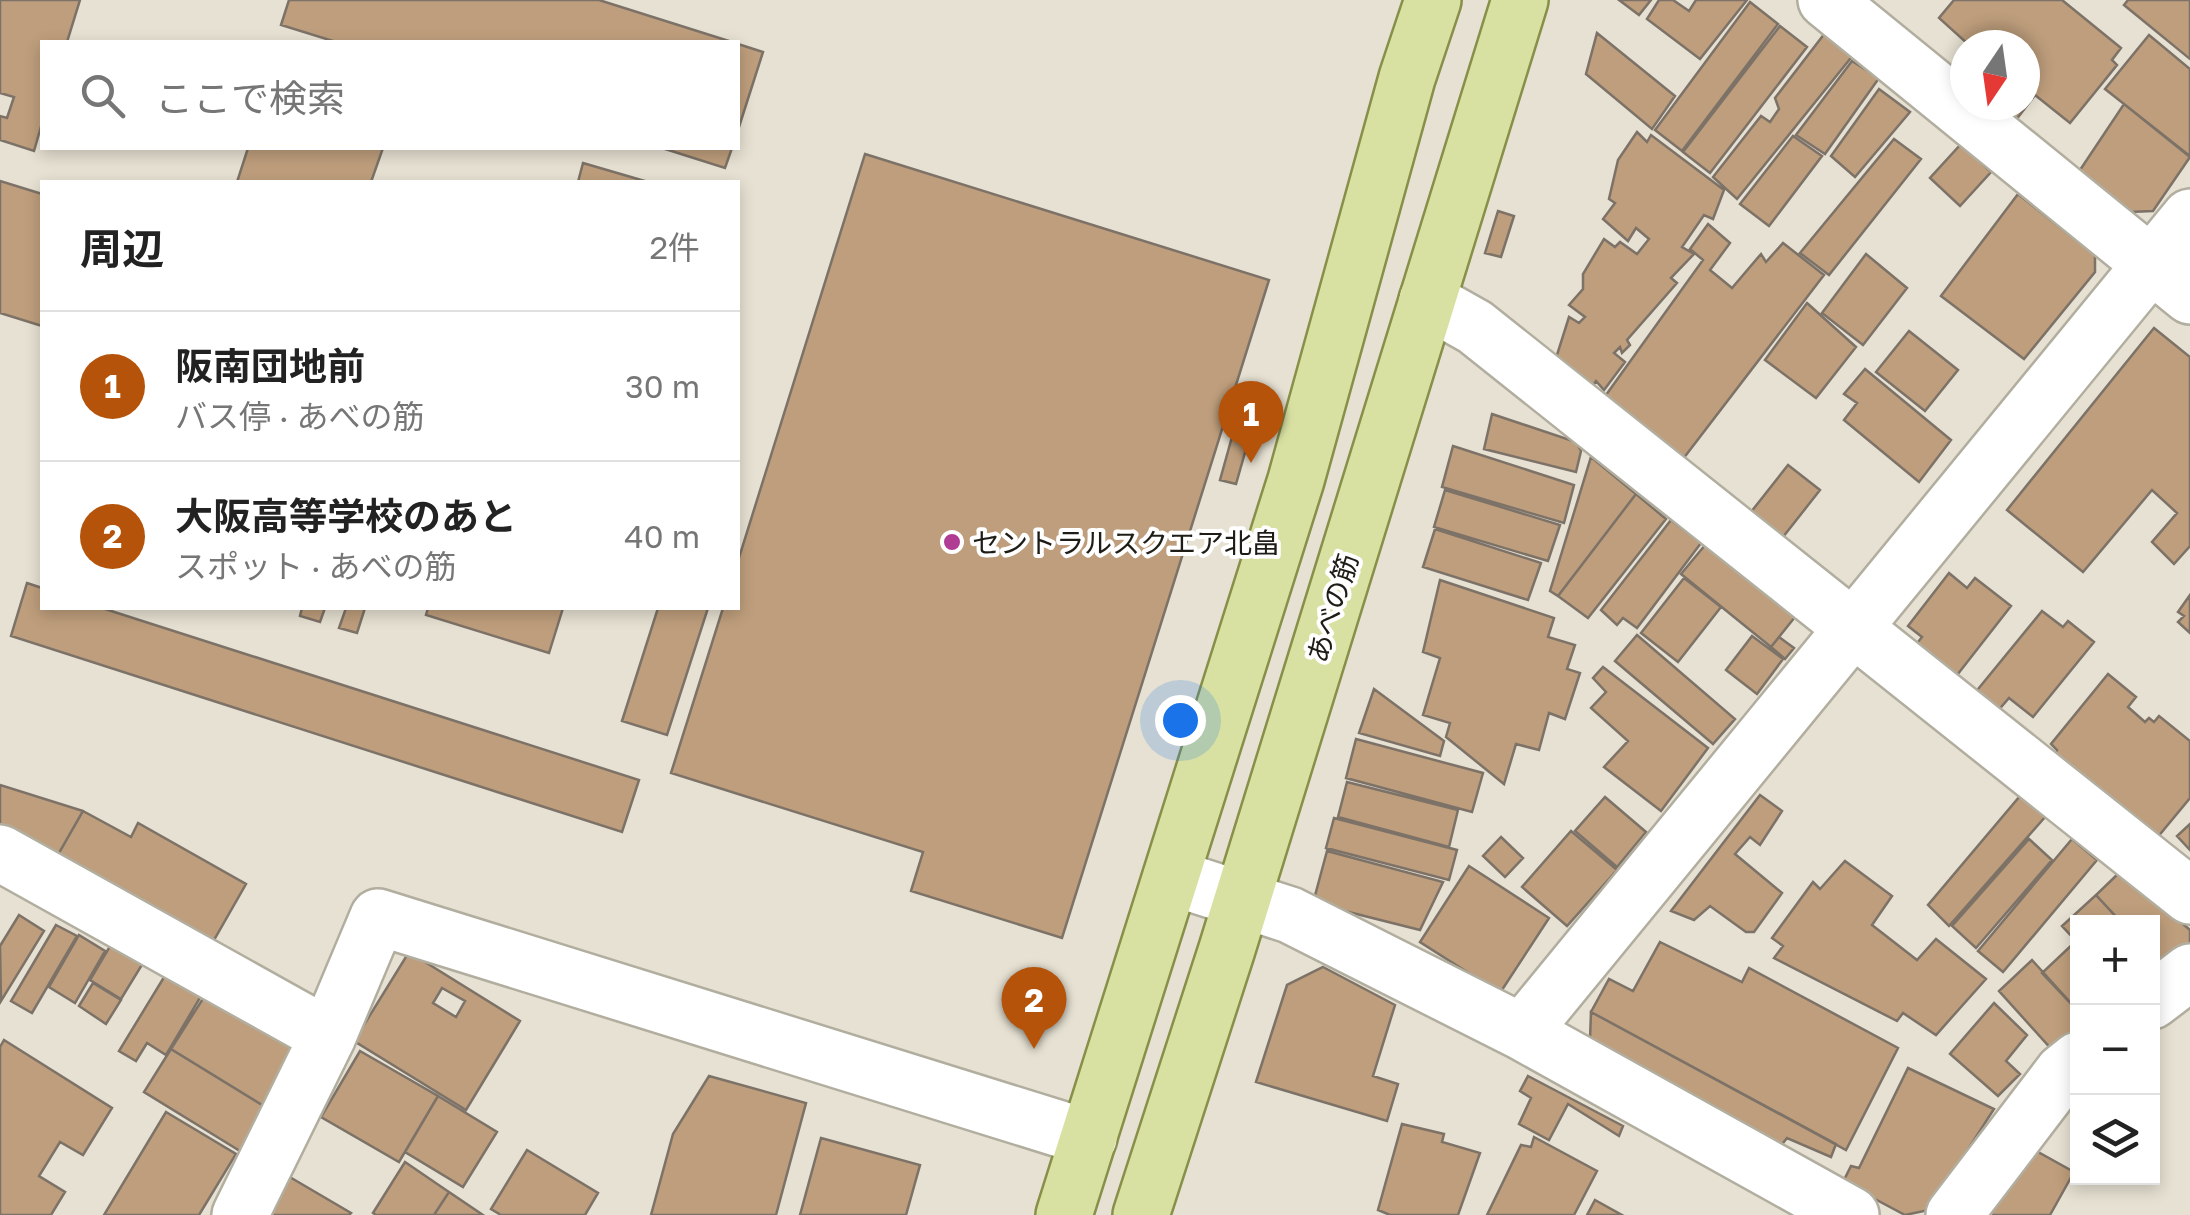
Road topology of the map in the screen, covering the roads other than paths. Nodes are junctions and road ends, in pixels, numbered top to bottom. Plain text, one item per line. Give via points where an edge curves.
1 (1433, 0) edge
2 (1520, 0) edge
3 (1826, 0) edge
4 (2190, 217) edge
5 (2170, 280) edge
6 (1427, 300) junction
7 (1849, 627) junction
8 (0, 853) edge
9 (1171, 877) junction
10 (2190, 896) edge
11 (1244, 898) junction
12 (2190, 972) edge
13 (2160, 996) edge
14 (1522, 1032) junction
15 (328, 1036) junction
16 (2070, 1066) edge
17 (1088, 1138) junction
18 (240, 1215) edge
19 (1064, 1215) edge
20 (1140, 1215) edge
21 (1851, 1215) edge
22 (1954, 1215) edge

1 - 9 main road via 1296,480
2 - 6 main road, あべの筋
3 - 5 street
4 - 5 street
5 - 7 street
6 - 7 street via 1475,327
6 - 11 main road, あべの筋
7 - 10 street
7 - 14 street
8 - 15 street
9 - 11 street
9 - 17 main road
11 - 14 street
11 - 20 main road, あべの筋
12 - 13 street
14 - 21 street
15 - 17 street via 378,917
15 - 18 street
16 - 22 street
17 - 19 main road

